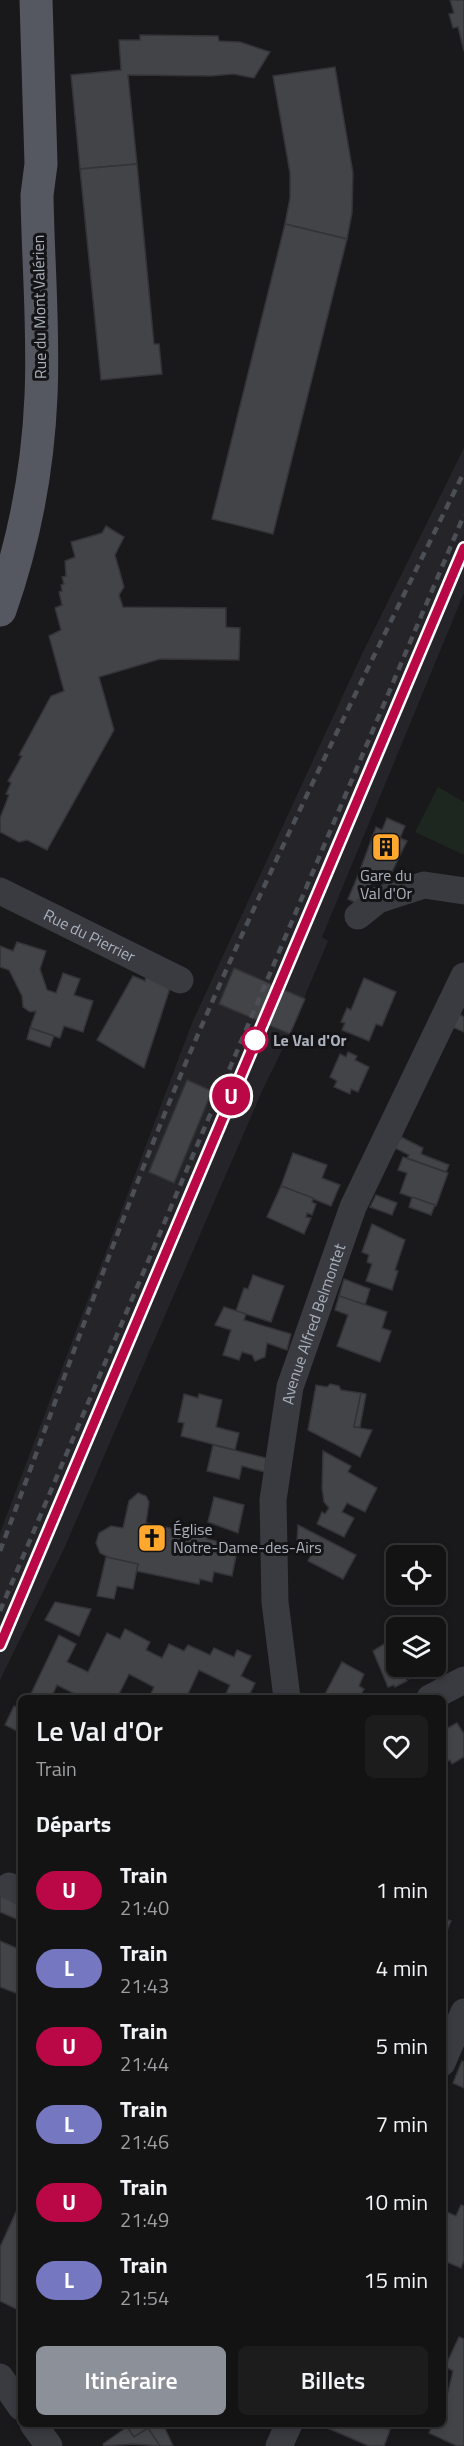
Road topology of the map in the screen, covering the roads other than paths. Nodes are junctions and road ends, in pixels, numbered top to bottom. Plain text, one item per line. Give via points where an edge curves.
1 (36, 0) edge
2 (0, 610) edge
3 (0, 891) edge
4 (464, 891) edge
5 (358, 916) dead end
6 (464, 976) edge
7 (180, 980) dead end
8 (464, 1680) edge
9 (287, 1695) edge
10 (436, 1695) edge
11 (464, 2012) edge
12 (446, 2054) edge
13 (0, 2377) edge
14 (18, 2402) edge
15 (35, 2427) edge
16 (288, 2427) edge
17 (49, 2446) edge
18 (279, 2446) edge

1 - 2 main road, Rue du Mont Valérien via 41,395 21,543
3 - 7 street, Rue du Pierrier
4 - 5 street via 424,885 378,900
6 - 9 street, Avenue Alfred Belmontet via 353,1207 290,1387 273,1500 275,1602
8 - 10 street
11 - 12 street
13 - 14 street
15 - 17 street
16 - 18 street

